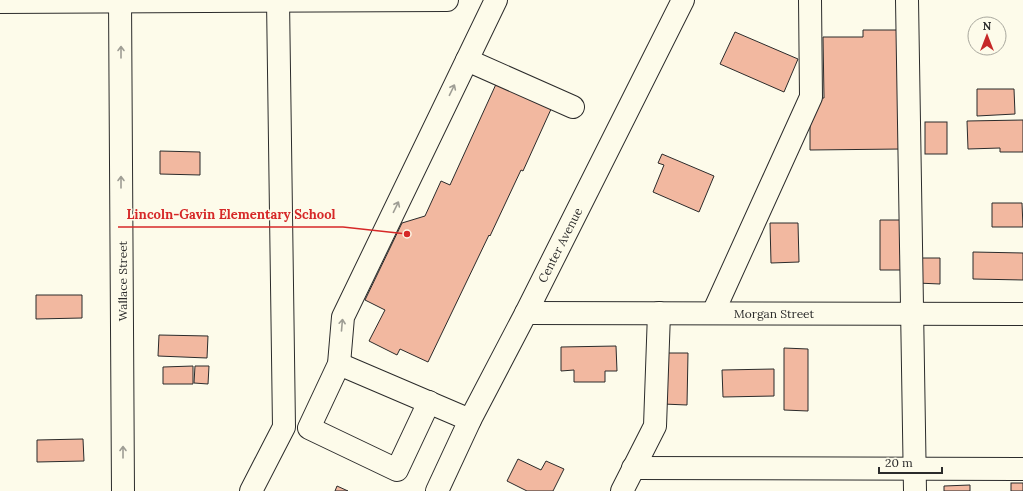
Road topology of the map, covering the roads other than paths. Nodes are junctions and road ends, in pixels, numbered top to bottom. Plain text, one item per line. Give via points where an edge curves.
1 (278, 0) edge
2 (431, 0) edge
3 (447, 0) edge
4 (496, 0) edge
5 (683, 0) edge
6 (810, 0) edge
7 (907, 0) edge
8 (120, 1) edge
9 (0, 2) edge
10 (467, 60) junction
11 (573, 107) dead end
12 (526, 313) junction
13 (659, 313) junction
14 (713, 313) junction
15 (912, 314) junction
16 (1023, 314) edge
17 (339, 364) junction
18 (429, 402) junction
19 (470, 420) junction
20 (633, 468) junction
21 (914, 468) junction
22 (1023, 469) edge
23 (123, 491) edge
24 (251, 491) edge
25 (437, 491) edge
26 (622, 491) edge
27 (915, 491) edge

1 - 2 street
1 - 8 street
1 - 24 street via 284,426
2 - 3 street
4 - 10 street
5 - 12 street, Center Avenue
6 - 14 street via 811,97
7 - 15 street
8 - 9 street
23 -> 8 street, Wallace Street
10 - 11 street
17 -> 10 street via 343,317
12 - 13 street, Morgan Street
12 - 19 street, Center Avenue
13 - 14 street, Morgan Street
13 - 20 street via 655,426
14 - 15 street, Morgan Street
15 - 16 street, Morgan Street
15 - 21 street
17 - 18 street
17 - 18 street via 309,428 397,470
18 - 19 street
19 - 25 street, Center Avenue
20 - 21 street
20 - 26 street
21 - 22 street
21 - 27 street

